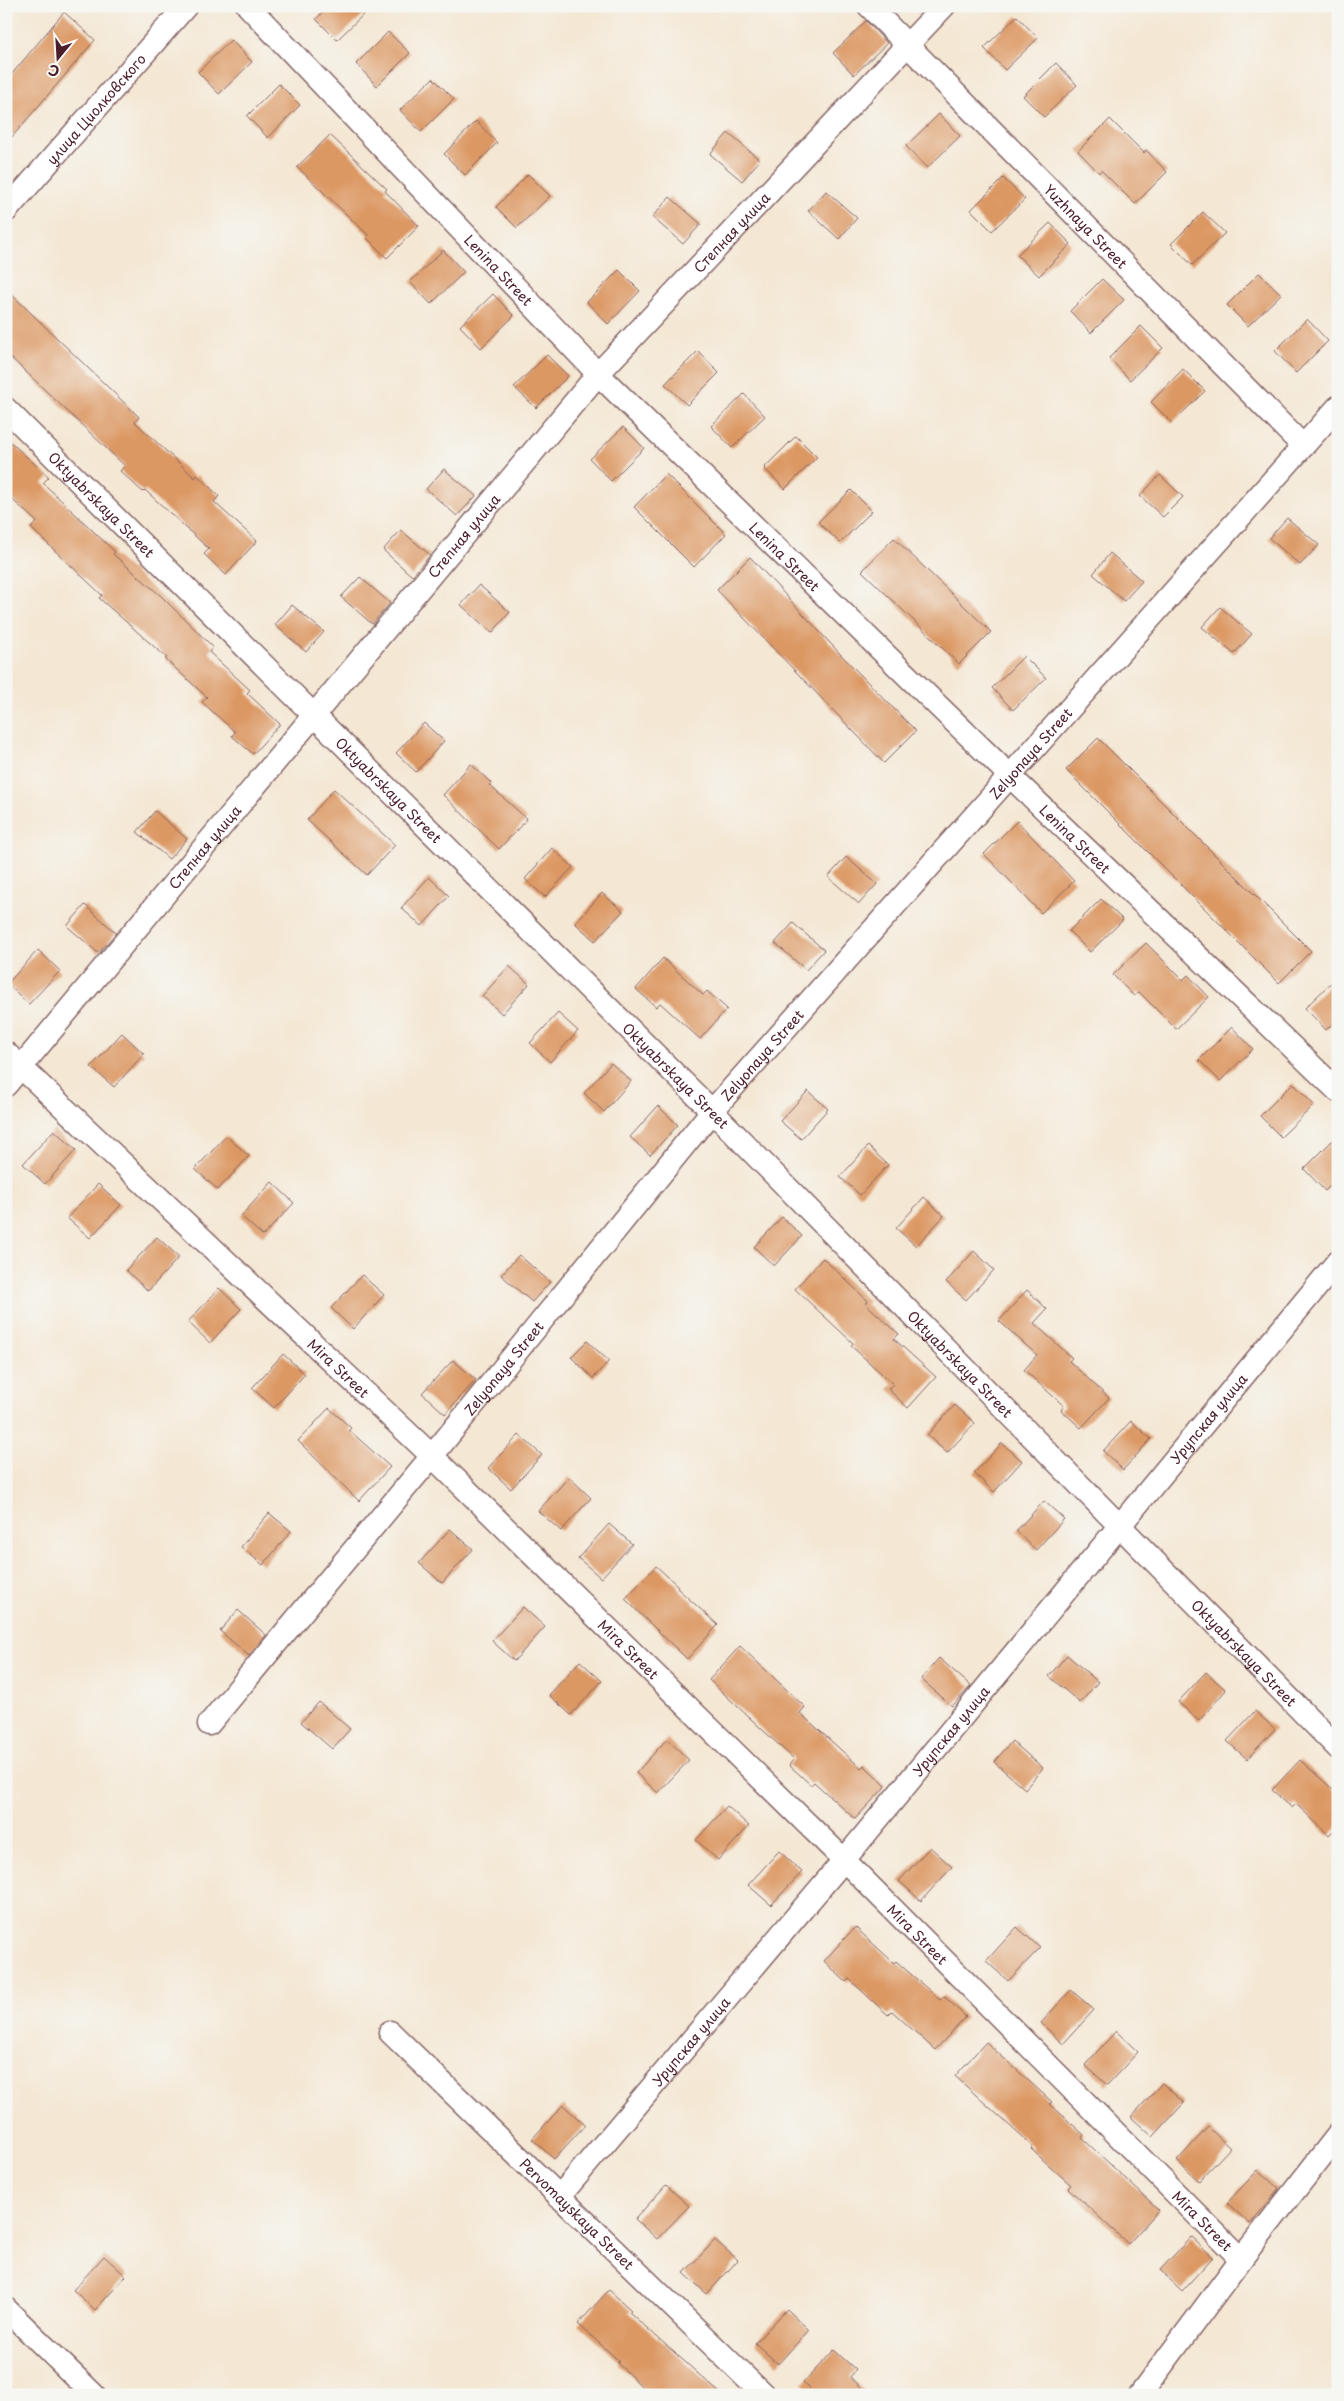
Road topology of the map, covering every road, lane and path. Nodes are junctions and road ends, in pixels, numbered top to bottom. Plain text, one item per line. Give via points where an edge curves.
1 (186, 6) edge
2 (248, 6) edge
3 (870, 6) edge
4 (944, 6) edge
5 (907, 46) junction
6 (6, 211) edge
7 (598, 374) junction
8 (1338, 407) edge
9 (6, 409) edge
10 (1302, 446) junction
11 (314, 714) junction
12 (1010, 776) junction
13 (13, 1060) edge
14 (6, 1085) edge
15 (1338, 1091) edge
16 (712, 1111) junction
17 (1338, 1261) edge
18 (432, 1456) junction
19 (1120, 1527) junction
20 (209, 1724) dead end
21 (1338, 1748) edge
22 (844, 1860) junction
23 (390, 2032) dead end
24 (1338, 2135) edge
25 (559, 2197) junction
26 (1241, 2259) junction
27 (6, 2309) edge
28 (94, 2395) edge
29 (764, 2395) edge
30 (1140, 2395) edge

1 - 6 street, улица Циолковского
2 - 7 street, Lenina Street
3 - 5 street, Yuzhnaya Street
4 - 5 street, Степная улица
5 - 7 street, Степная улица
5 - 10 street, Yuzhnaya Street
7 - 11 street, Степная улица
7 - 12 street, Lenina Street
8 - 10 street, Zelyonaya Street
9 - 11 street, Oktyabrskaya Street
10 - 12 street, Zelyonaya Street
11 - 13 street, Степная улица
11 - 16 street, Oktyabrskaya Street
12 - 15 street, Lenina Street
12 - 16 street, Zelyonaya Street
13 - 14 street, Степная улица
13 - 18 street, Mira Street
16 - 18 street, Zelyonaya Street
16 - 19 street, Oktyabrskaya Street
17 - 19 street, Урупская улица
18 - 20 street, Zelyonaya Street
18 - 22 street, Mira Street
19 - 21 street, Oktyabrskaya Street
19 - 22 street, Урупская улица
22 - 25 street, Урупская улица
22 - 26 street, Mira Street
23 - 25 street, Pervomayskaya Street
24 - 26 street
25 - 29 street, Pervomayskaya Street
26 - 30 street
27 - 28 street

